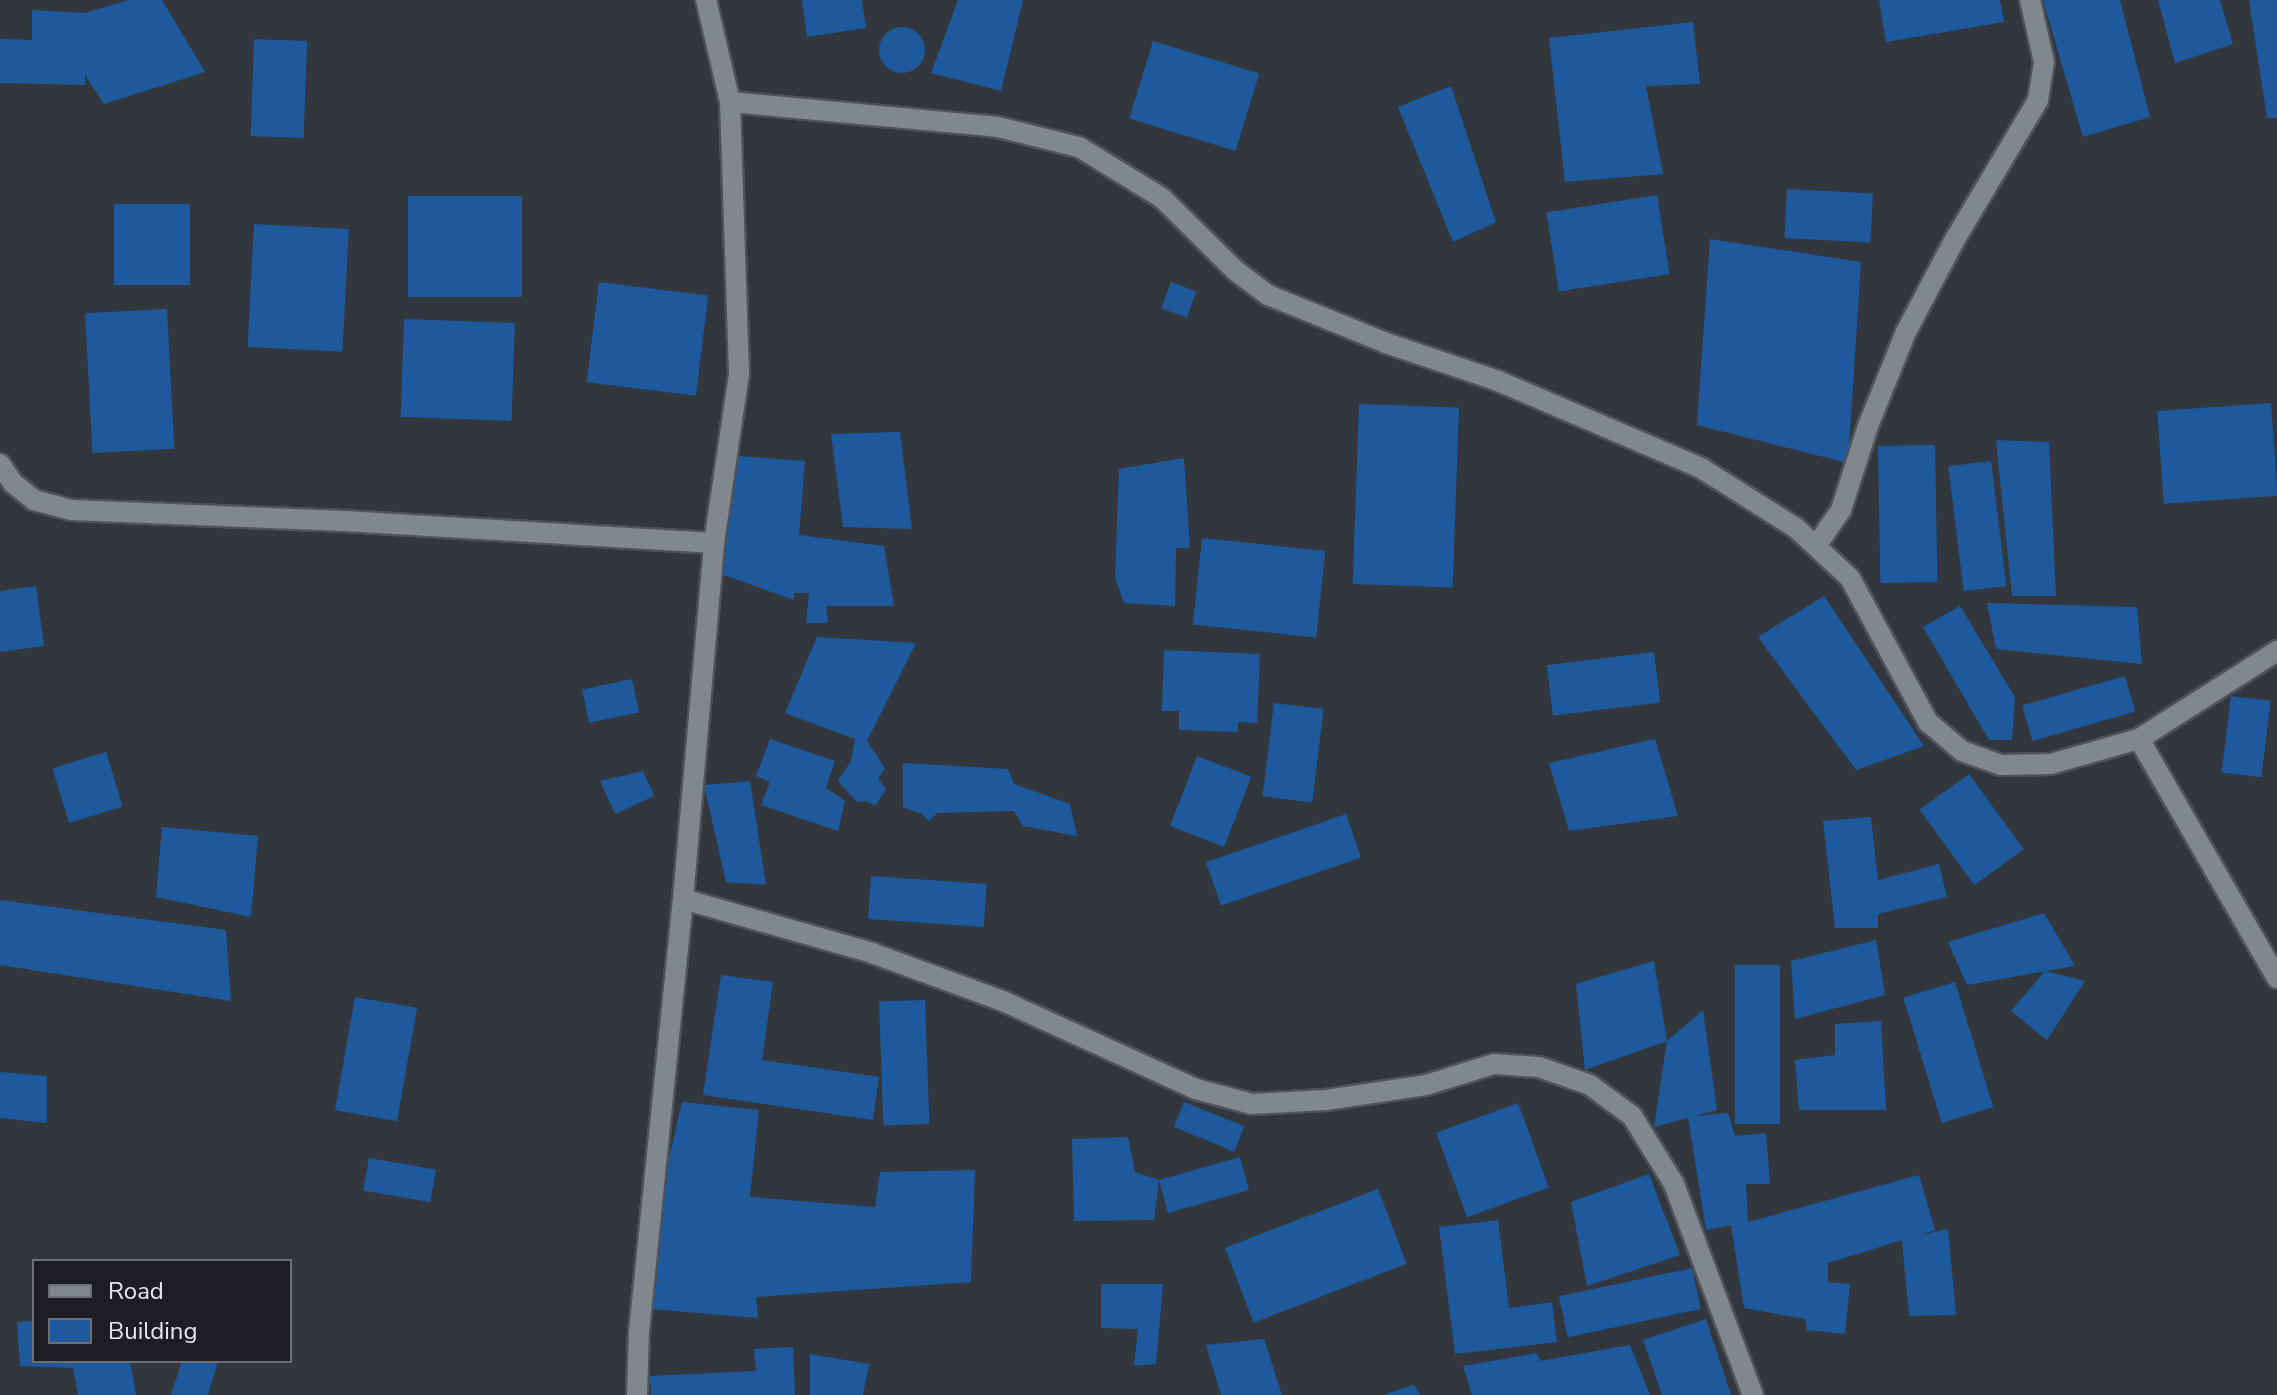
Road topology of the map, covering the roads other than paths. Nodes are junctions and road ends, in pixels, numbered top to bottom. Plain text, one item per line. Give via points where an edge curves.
1 (706, 0) edge
2 (2030, 0) edge
3 (730, 102) junction
4 (0, 464) edge
5 (714, 543) junction
6 (1816, 546) junction
7 (2277, 651) edge
8 (2139, 739) junction
9 (683, 899) junction
10 (2277, 978) edge
11 (637, 1395) edge
12 (1753, 1395) edge

1 - 3 street
2 - 6 street via 2044,62 2038,100 1906,332 1841,510
3 - 5 street via 739,373
3 - 6 street via 998,127 1079,147 1162,198 1268,295 1498,381 1701,468
4 - 5 street via 34,500 71,510
5 - 9 street
6 - 8 street via 1850,578 1928,722 1962,751 2001,765 2051,764
7 - 8 street
8 - 10 street
9 - 11 street
9 - 12 street via 872,953 1005,1002 1196,1089 1252,1104 1326,1100 1426,1085 1494,1064 1539,1067 1590,1085 1632,1116 1674,1184

